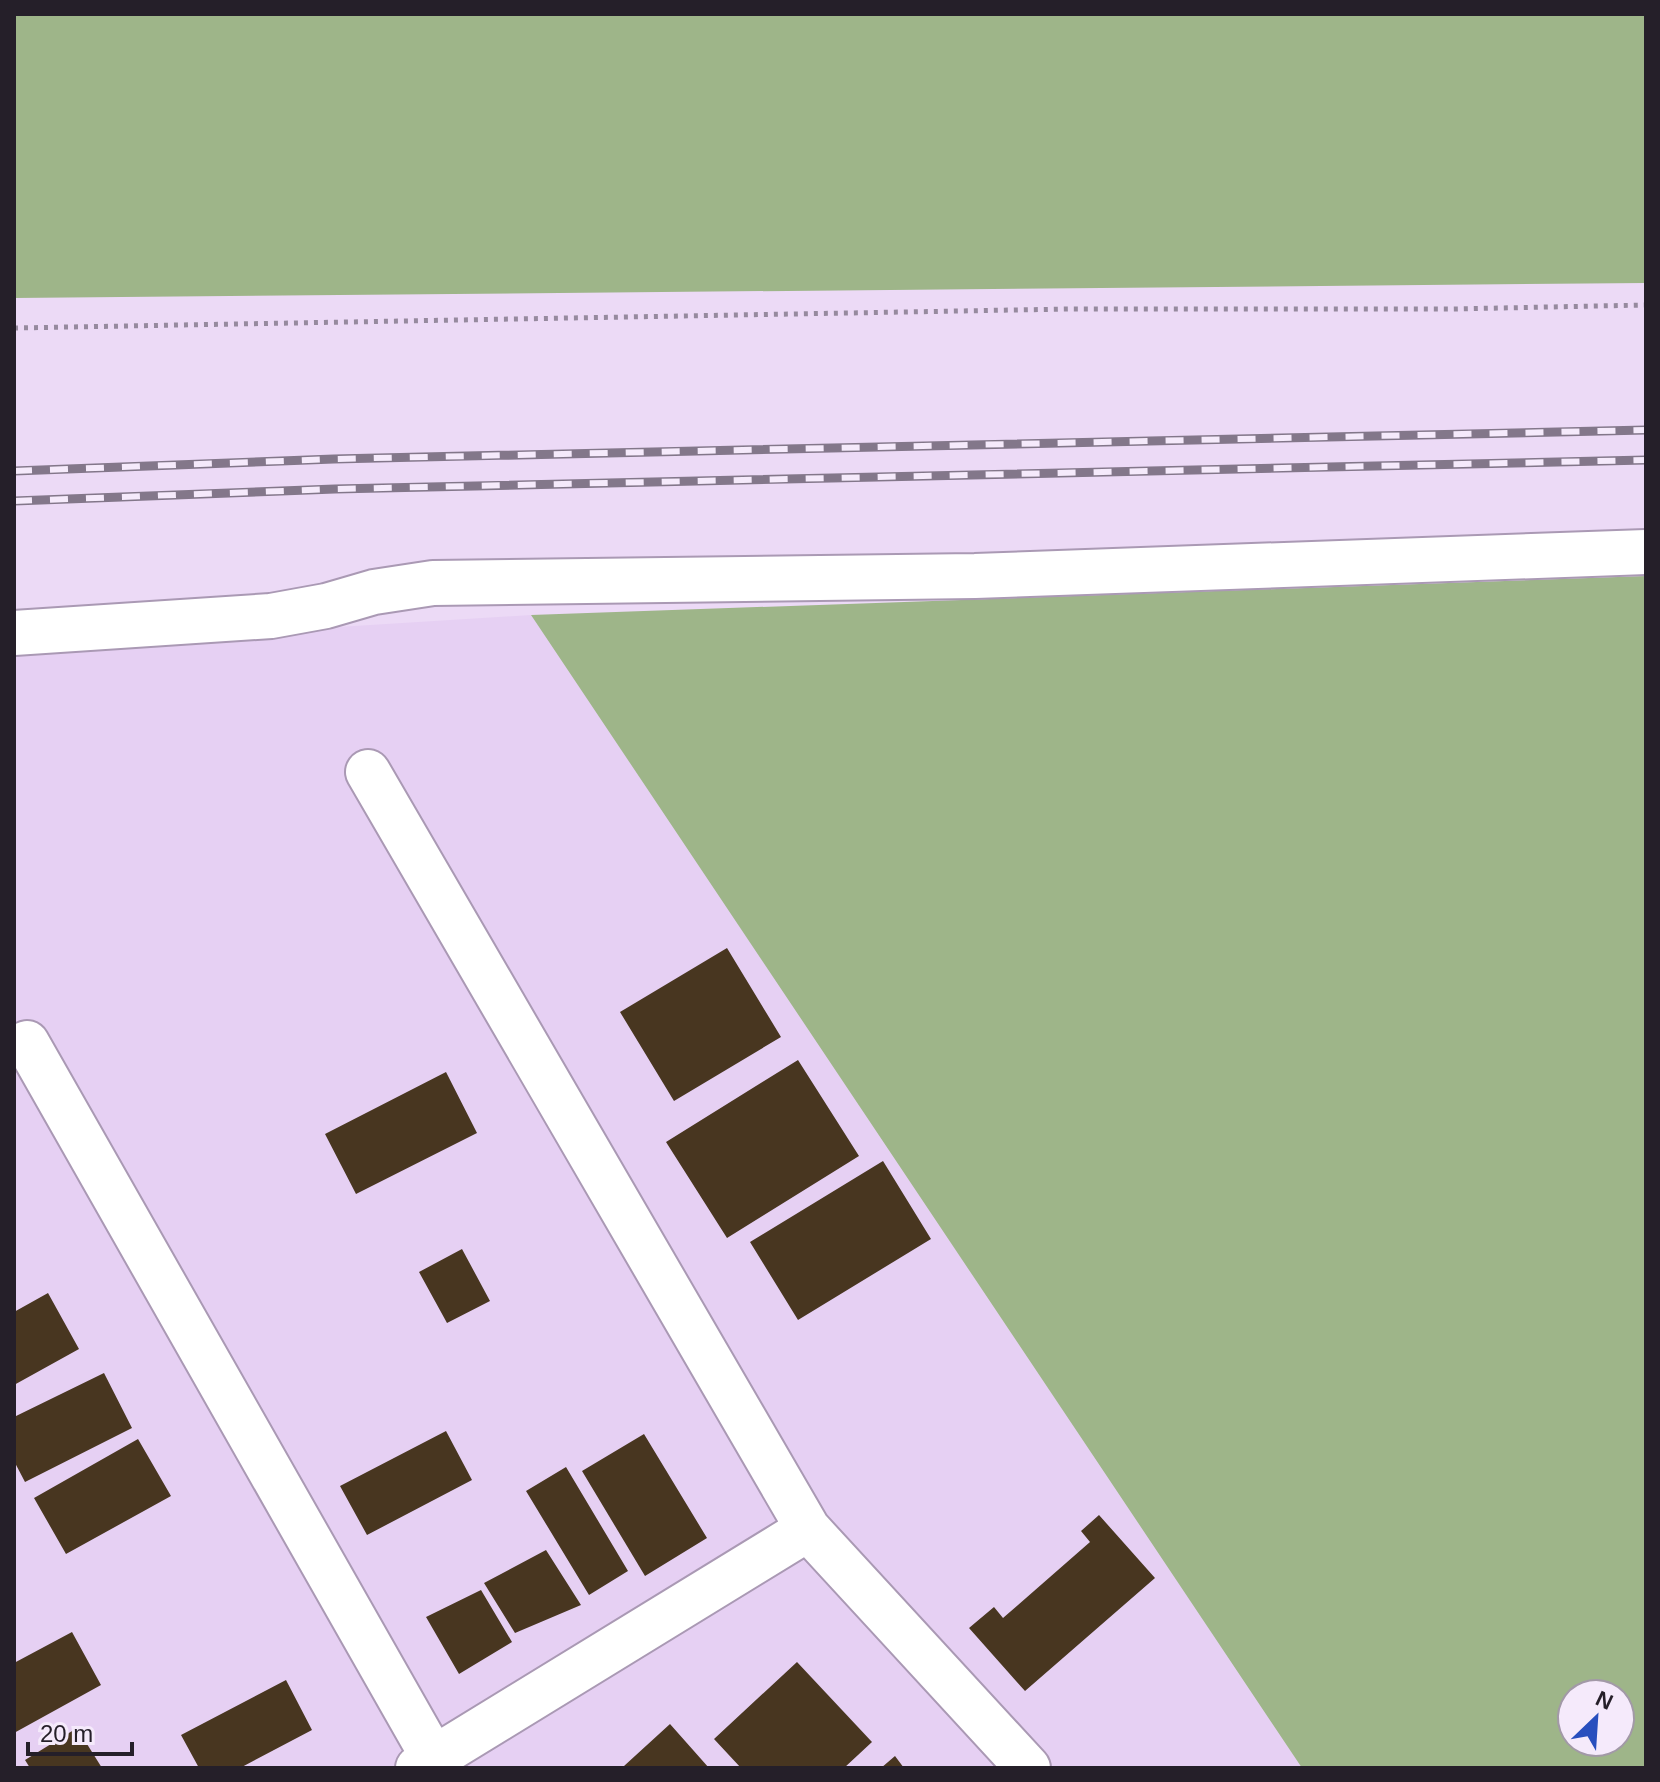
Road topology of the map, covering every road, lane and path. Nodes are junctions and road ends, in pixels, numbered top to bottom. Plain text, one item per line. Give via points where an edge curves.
1 (1646, 305) edge
2 (14, 328) edge
3 (1646, 552) edge
4 (14, 633) edge
5 (368, 772) dead end
6 (27, 1043) dead end
7 (808, 1529) junction
8 (431, 1765) edge
9 (1028, 1768) edge

1 - 2 path via 1054,309
3 - 4 street via 975,576 433,583 271,616
5 - 7 street
6 - 8 street
7 - 8 street
7 - 9 street

